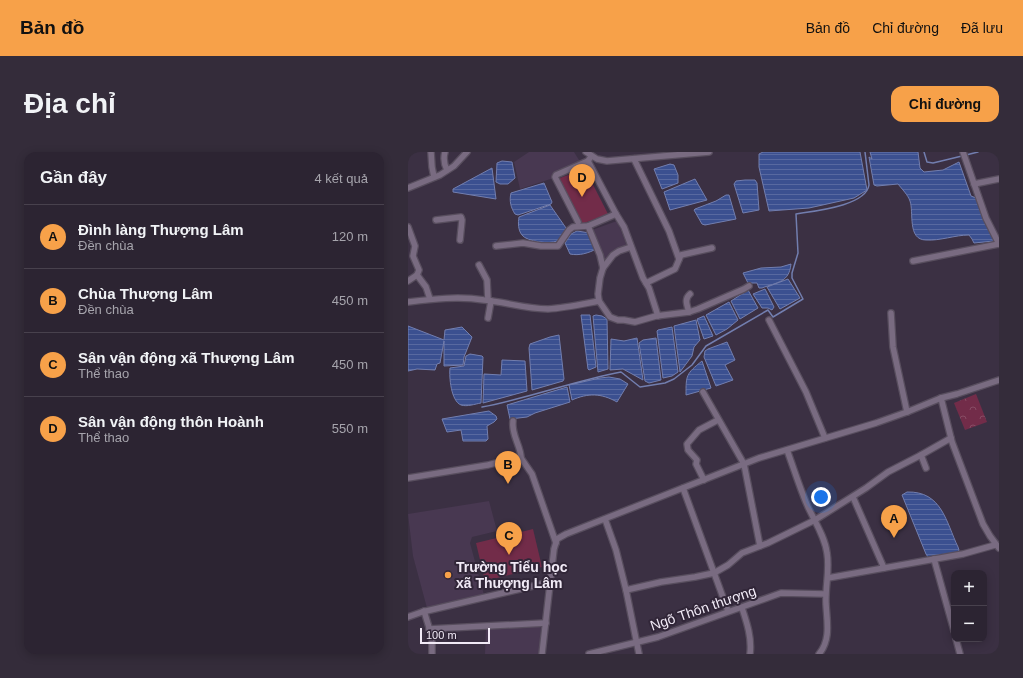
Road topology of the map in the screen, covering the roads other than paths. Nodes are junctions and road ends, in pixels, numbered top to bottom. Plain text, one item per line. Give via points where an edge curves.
1 (430, 152) edge
2 (445, 152) edge
3 (467, 152) edge
4 (586, 152) edge
5 (709, 152) edge
6 (963, 152) edge
7 (657, 154) edge
8 (590, 159) junction
9 (634, 159) junction
10 (447, 170) junction
11 (434, 177) junction
12 (999, 179) edge
13 (974, 184) junction
14 (408, 188) edge
15 (616, 214) junction
16 (436, 220) dead end
17 (578, 222) dead end
18 (588, 226) junction
19 (408, 227) edge
20 (460, 240) dead end
21 (999, 244) edge
22 (496, 246) dead end
23 (631, 247) junction
24 (712, 248) dead end
25 (415, 252) junction
26 (408, 254) edge
27 (679, 259) junction
28 (913, 261) dead end
29 (479, 265) dead end
30 (603, 268) junction
31 (417, 274) junction
32 (408, 281) edge
33 (646, 283) junction
34 (749, 286) dead end
35 (690, 294) dead end
36 (430, 299) junction
37 (489, 300) junction
38 (599, 301) junction
39 (408, 302) edge
40 (689, 312) junction
41 (891, 313) dead end
42 (658, 316) junction
43 (488, 318) dead end
44 (770, 320) dead end
45 (998, 381) edge
46 (702, 392) dead end
47 (941, 398) junction
48 (907, 412) junction
49 (718, 420) junction
50 (513, 421) dead end
51 (825, 438) junction
52 (951, 438) junction
53 (787, 450) junction
54 (921, 455) junction
55 (521, 458) junction
56 (744, 464) junction
57 (926, 468) dead end
58 (408, 478) edge
59 (704, 480) junction
60 (683, 488) junction
61 (853, 497) junction
62 (606, 519) junction
63 (815, 520) junction
64 (556, 543) junction
65 (760, 546) junction
66 (997, 546) edge
67 (934, 559) junction
68 (884, 568) junction
69 (714, 573) junction
70 (828, 578) junction
71 (550, 582) junction
72 (626, 590) junction
73 (825, 594) junction
74 (742, 608) junction
75 (424, 611) junction
76 (728, 611) junction
77 (408, 617) edge
78 (951, 620) edge
79 (546, 623) junction
80 (429, 629) junction
81 (957, 642) edge
82 (636, 643) junction
83 (432, 654) edge
84 (542, 654) edge
85 (590, 654) edge
86 (639, 654) edge
87 (750, 654) edge
88 (819, 654) edge
89 (960, 654) edge

1 - 11 street
2 - 10 street via 444,164
3 - 10 street
4 - 8 street
5 - 7 street
6 - 13 street
7 - 9 street
8 - 9 street
8 - 15 street
8 - 17 street via 555,177
9 - 27 street via 669,231
10 - 11 street
11 - 14 street
12 - 13 street
13 - 21 street
15 - 18 street
15 - 23 street
16 - 20 street via 461,217
18 - 22 street via 568,230 558,246 523,243
18 - 30 street
19 - 25 street
21 - 28 street
23 - 30 street via 613,255
23 - 33 street
24 - 27 street via 681,255
25 - 26 street
25 - 31 street via 413,256 419,270
27 - 33 street via 675,270
29 - 37 street via 487,280
30 - 38 street
31 - 32 street
31 - 36 street
33 - 42 street
34 - 40 street
35 - 40 street via 686,302
36 - 37 street
36 - 39 street
37 - 38 street via 548,309
37 - 43 street
38 - 42 street via 610,317 618,320 635,322
40 - 42 street
41 - 48 street via 893,347
44 - 51 street via 806,392
45 - 47 street
46 - 49 street
47 - 48 street
47 - 52 street
48 - 51 street
49 - 56 street
49 - 59 street via 699,430 686,444
50 - 55 street via 514,437
51 - 53 street
52 - 54 street
52 - 66 street via 983,524
53 - 56 street
53 - 63 street
54 - 57 street
54 - 61 street via 888,472
55 - 58 street
55 - 64 street via 532,474
56 - 59 street
56 - 65 street
59 - 60 street
60 - 62 street
60 - 69 street
61 - 63 street
61 - 68 street
62 - 64 street via 566,534 557,539
62 - 72 street
63 - 65 street
63 - 70 street via 827,551
64 - 71 street
65 - 69 street via 742,553
66 - 67 street
67 - 68 street
67 - 78 street
68 - 70 street
69 - 72 street
69 - 76 street
70 - 73 street
71 - 75 street
71 - 79 street
72 - 82 street
73 - 74 street, Ngõ Thôn thượng via 781,593
73 - 88 street via 828,638
74 - 76 street, Ngõ Thôn thượng
74 - 87 street via 751,645
75 - 77 street
75 - 80 street
76 - 82 street, Ngõ Thôn thượng
79 - 80 street
79 - 84 street
80 - 83 street via 432,637
81 - 89 street
82 - 85 street, Ngõ Thôn thượng
82 - 86 street

